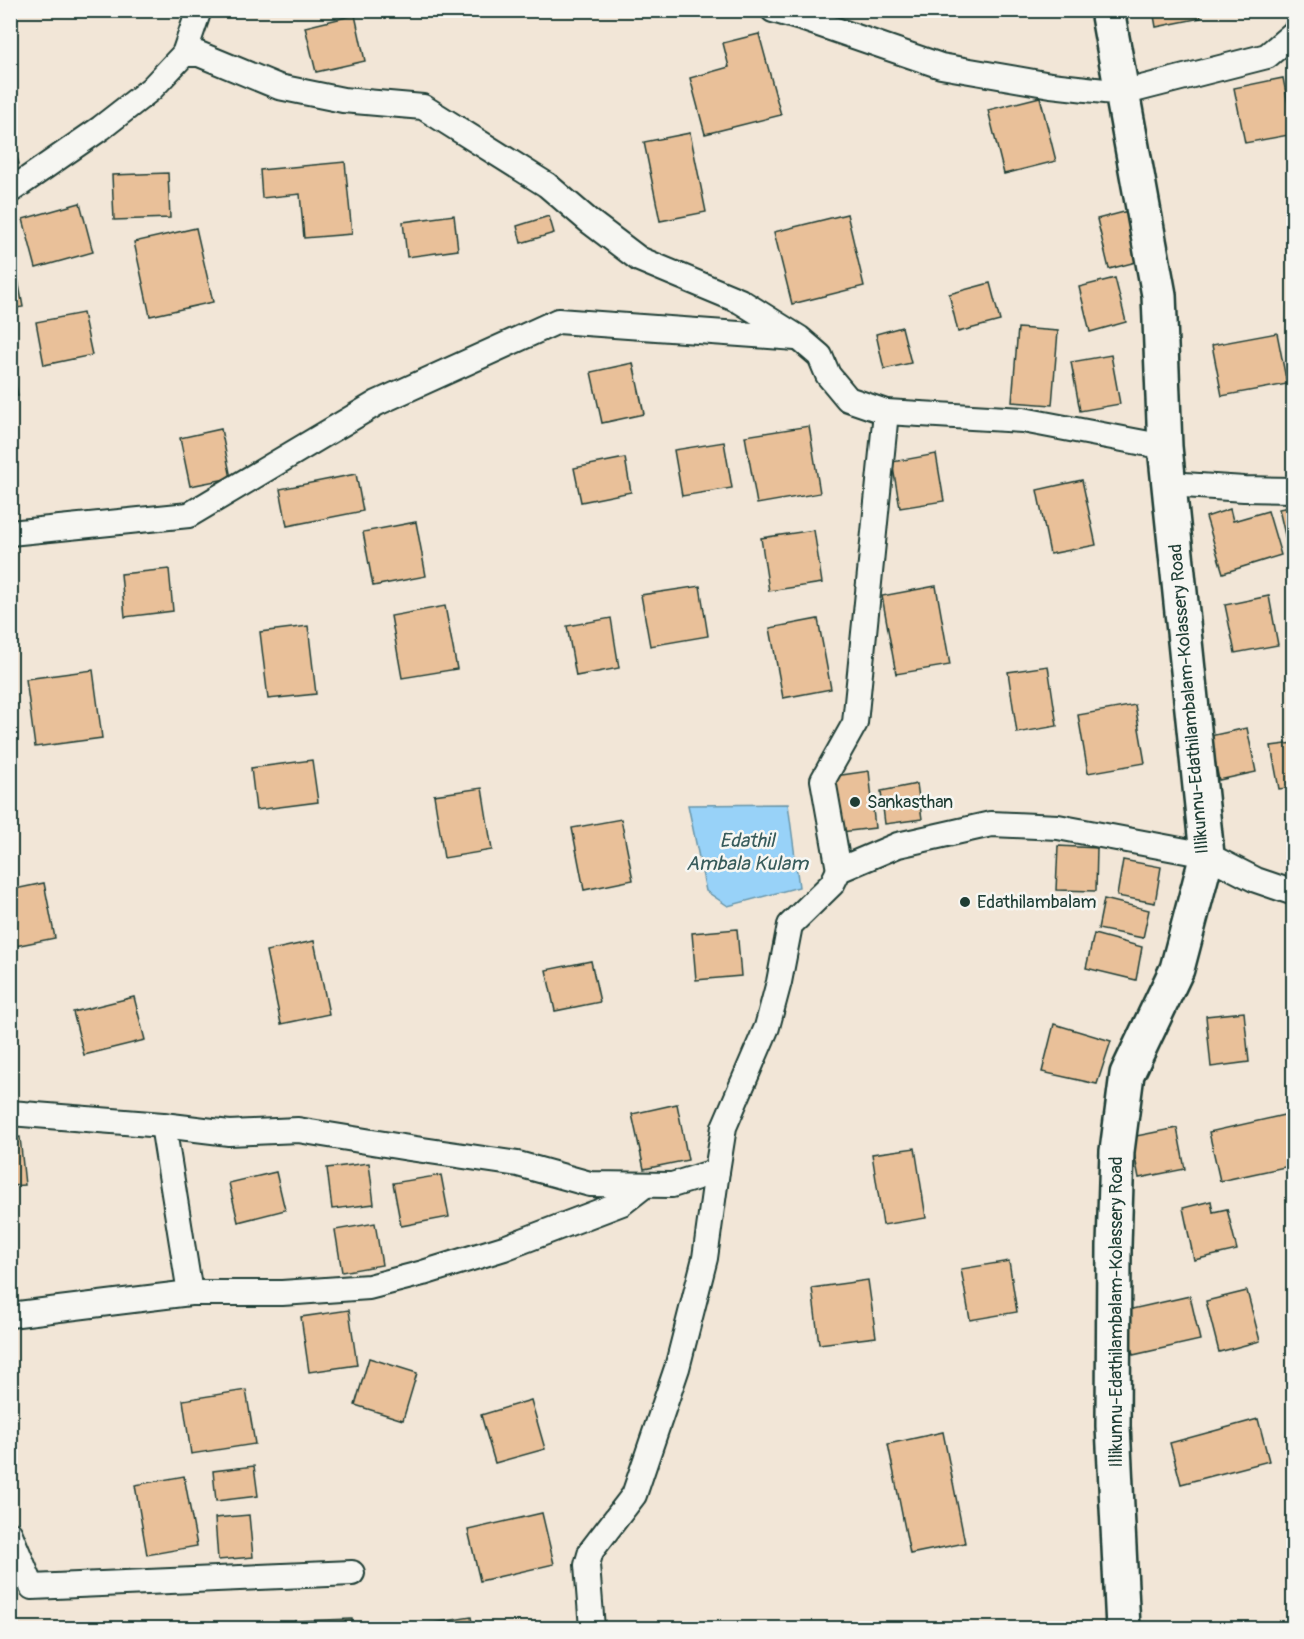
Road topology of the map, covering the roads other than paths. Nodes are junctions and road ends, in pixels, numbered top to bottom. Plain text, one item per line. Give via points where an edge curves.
1 (199, 10) edge
2 (773, 10) edge
3 (1107, 10) edge
4 (1293, 33) edge
5 (184, 54) junction
6 (1122, 93) junction
7 (10, 191) edge
8 (799, 338) junction
9 (886, 412) junction
10 (1165, 447) junction
11 (1169, 484) junction
12 (1293, 490) edge
13 (10, 533) edge
14 (1207, 855) junction
15 (839, 870) junction
16 (1293, 893) edge
17 (10, 1113) edge
18 (163, 1125) junction
19 (717, 1171) junction
20 (645, 1185) junction
21 (190, 1293) junction
22 (10, 1315) edge
23 (10, 1534) edge
24 (352, 1573) dead end
25 (592, 1629) edge
26 (1124, 1629) edge

1 - 5 street
2 - 6 street via 941,66
3 - 6 main road, Illikunnu-Edathilambalam-Kolassery Road
4 - 6 street via 1267,56
5 - 7 street via 151,89
5 - 8 street via 199,54 279,87 343,100 423,107 547,185 639,260 740,301
6 - 10 main road, Illikunnu-Edathilambalam-Kolassery Road via 1160,295
8 - 9 street via 820,356 828,375 848,399
8 - 13 street via 558,321 376,403 189,515
9 - 10 street via 1023,420
9 - 15 street via 855,723 823,780
10 - 11 main road, Illikunnu-Edathilambalam-Kolassery Road
11 - 12 street
11 - 14 main road, Illikunnu-Edathilambalam-Kolassery Road
14 - 15 street via 1058,827 992,824 898,844
14 - 16 street via 1256,880
14 - 26 main road, Illikunnu-Edathilambalam-Kolassery Road via 1177,969 1127,1074 1117,1151 1113,1426
15 - 19 street via 832,884 790,925 767,1027 724,1126
17 - 18 street
18 - 20 street via 229,1133 298,1130 518,1164 590,1185
18 - 21 street
19 - 20 street via 672,1185
19 - 25 street via 705,1258 677,1368 634,1495 591,1551 586,1565
20 - 21 street via 622,1203 504,1248 369,1287 282,1293
21 - 22 street
23 - 24 street via 32,1587

